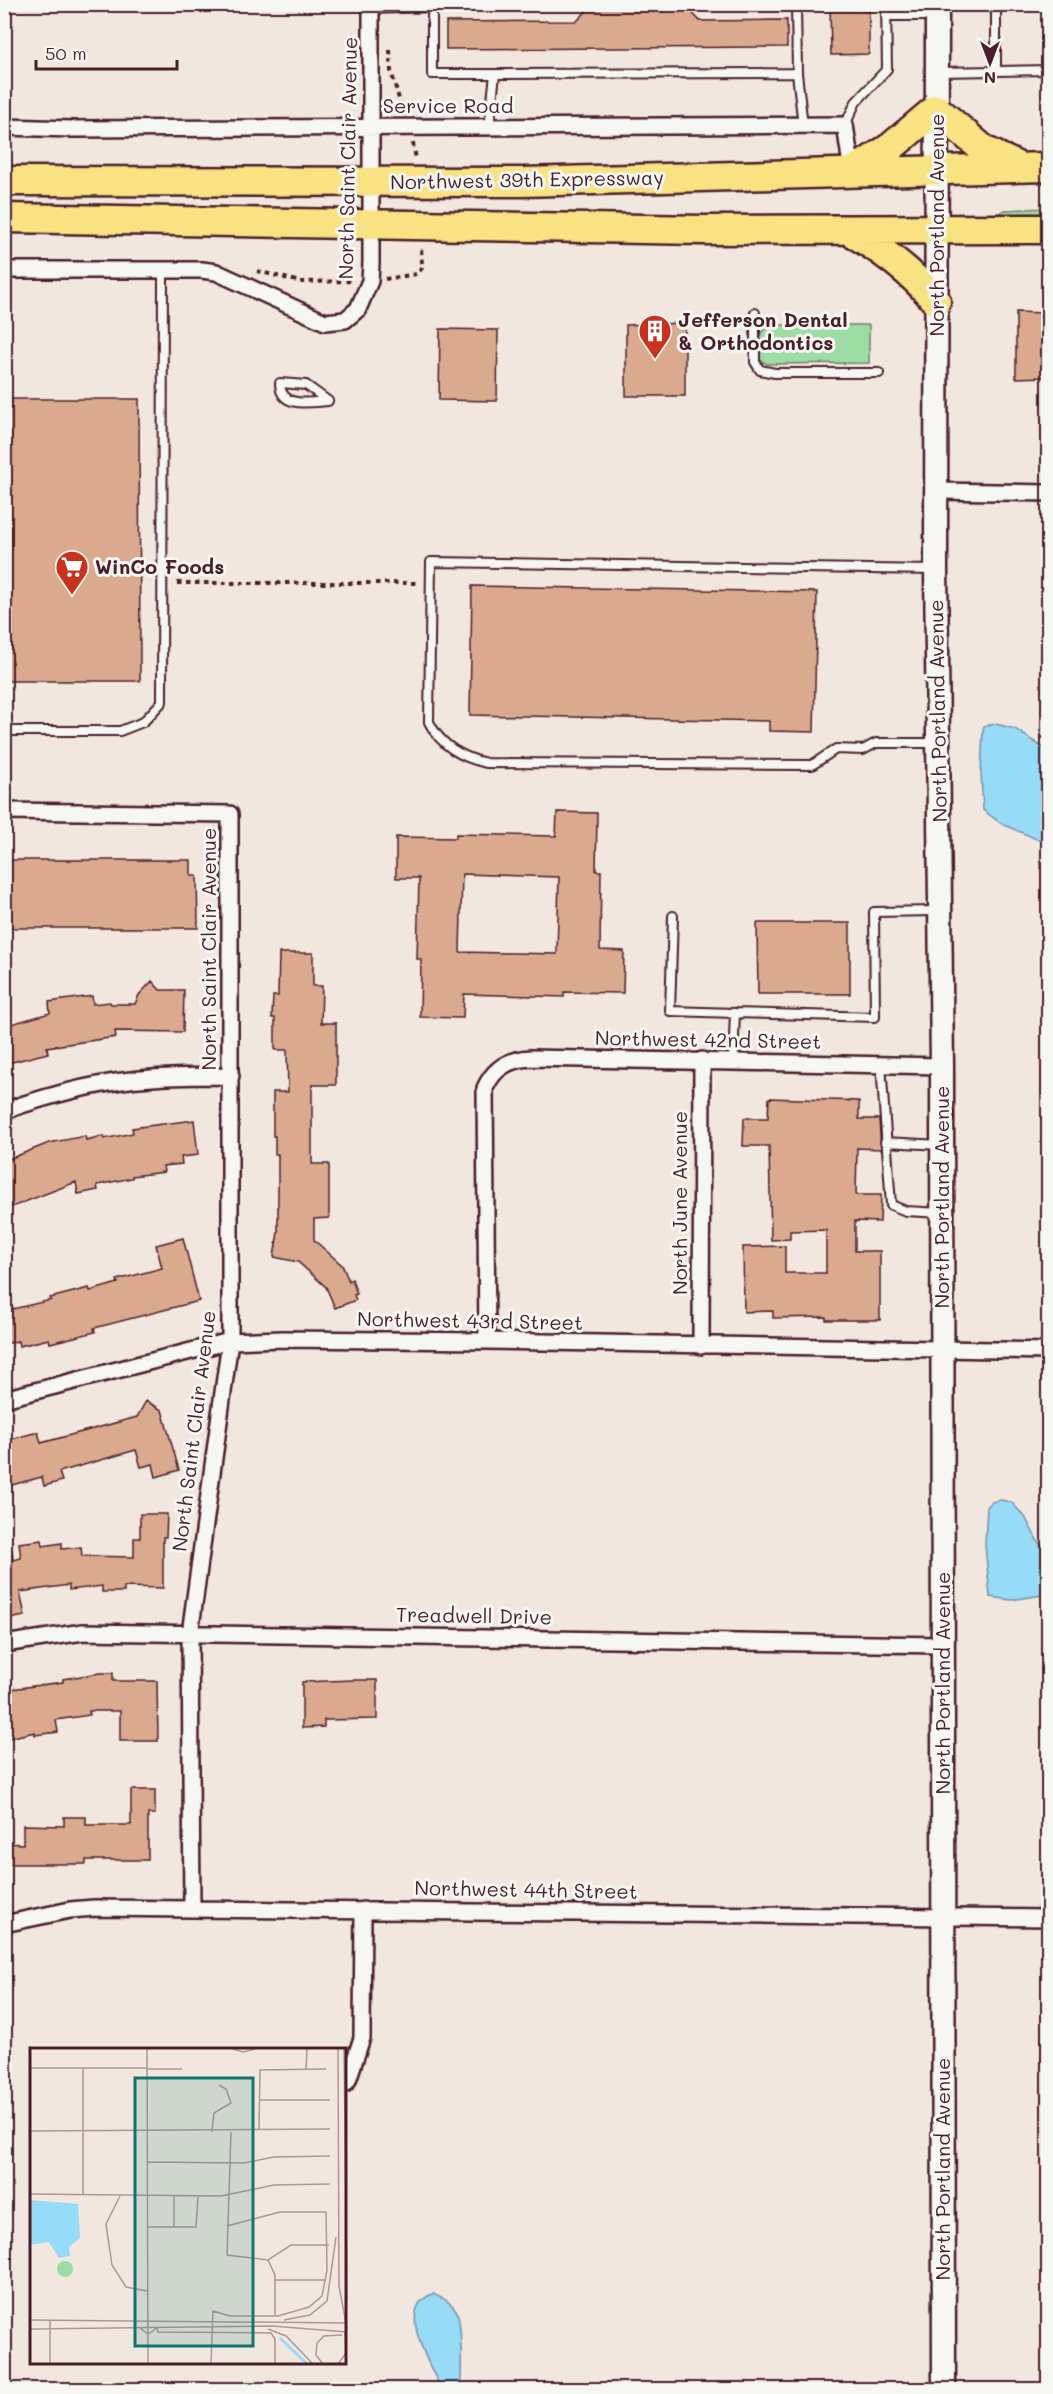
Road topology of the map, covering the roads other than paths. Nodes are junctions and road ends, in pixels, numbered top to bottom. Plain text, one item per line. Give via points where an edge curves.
1 (796, 4) edge
2 (886, 4) edge
3 (996, 4) edge
4 (432, 6) edge
5 (371, 7) edge
6 (937, 10) edge
7 (886, 16) junction
8 (1048, 70) edge
9 (996, 71) junction
10 (937, 72) junction
11 (797, 73) junction
12 (495, 74) junction
13 (936, 110) junction
14 (845, 125) junction
15 (803, 126) junction
16 (4, 127) edge
17 (371, 127) junction
18 (489, 128) junction
19 (1048, 166) edge
20 (1020, 167) junction
21 (937, 168) junction
22 (852, 172) junction
23 (4, 173) edge
24 (4, 181) edge
25 (63, 181) junction
26 (372, 182) junction
27 (4, 218) edge
28 (372, 226) junction
29 (937, 229) junction
30 (1048, 229) edge
31 (848, 230) junction
32 (163, 269) junction
33 (4, 270) edge
34 (936, 301) junction
35 (755, 313) dead end
36 (879, 373) dead end
37 (328, 401) joint
38 (937, 490) junction
39 (1048, 493) edge
40 (936, 570) junction
41 (4, 730) edge
42 (938, 743) junction
43 (4, 811) edge
44 (941, 911) junction
45 (673, 916) dead end
46 (735, 1013) junction
47 (702, 1060) junction
48 (733, 1061) junction
49 (881, 1064) junction
50 (942, 1066) junction
51 (231, 1076) junction
52 (4, 1111) edge
53 (885, 1142) junction
54 (942, 1145) junction
55 (942, 1213) junction
56 (230, 1341) junction
57 (487, 1341) junction
58 (701, 1346) junction
59 (942, 1350) junction
60 (1048, 1351) edge
61 (4, 1399) edge
62 (190, 1634) junction
63 (4, 1644) edge
64 (943, 1645) junction
65 (192, 1909) junction
66 (363, 1910) junction
67 (943, 1917) junction
68 (1048, 1918) edge
69 (4, 1924) edge
70 (346, 2083) edge
71 (944, 2390) edge

1 - 11 lane
2 - 7 lane
3 - 9 lane
4 - 5 lane
4 - 12 lane via 432,74
5 - 17 street, North Saint Clair Avenue
6 - 7 lane
6 - 10 main road, North Portland Avenue
7 - 14 lane via 887,69 856,102
8 - 9 lane
9 - 10 lane
10 - 13 main road, North Portland Avenue
11 - 12 lane
11 - 15 lane
12 - 18 lane
13 - 20 highway via 984,150
13 - 21 main road, North Portland Avenue
13 - 22 highway via 891,147
14 - 15 street, Service Road
14 - 22 street
15 - 18 street, Service Road
16 - 17 street, Service Road
17 - 18 street, Service Road
17 - 26 street, North Saint Clair Avenue
19 - 20 highway, Northwest 39th Expressway
20 - 21 highway, Northwest 39th Expressway
21 - 22 highway, Northwest 39th Expressway
21 - 29 main road, North Portland Avenue
22 - 26 highway, Northwest 39th Expressway via 523,182
23 - 25 highway
24 - 25 highway, Northwest 39th Expressway
25 - 26 highway, Northwest 39th Expressway
26 - 28 street, North Saint Clair Avenue
27 - 28 highway
28 - 31 highway
28 - 32 street, North Saint Clair Avenue via 370,281 364,299 352,316 335,322 316,320 216,272
29 - 30 highway
29 - 31 highway
29 - 34 main road, North Portland Avenue
31 - 34 highway via 889,255
32 - 33 street
32 - 41 lane via 162,702 143,722 120,730
34 - 38 main road, North Portland Avenue
35 - 36 lane via 755,362 760,370
37 - 37 lane via 306,385 280,383 280,391 292,402
38 - 39 street
38 - 40 main road, North Portland Avenue
40 - 42 main road, North Portland Avenue
40 - 42 lane via 431,562 429,722 444,744 486,763 812,765 836,749 863,750 876,743
42 - 44 main road, North Portland Avenue
43 - 51 street, North Saint Clair Avenue via 230,814
44 - 46 lane via 874,912 875,1017
44 - 50 main road, North Portland Avenue
45 - 46 lane via 670,1011
46 - 48 lane
47 - 48 street, Northwest 42nd Street
47 - 57 street, Northwest 42nd Street via 517,1058 492,1074 485,1088
47 - 58 street, North June Avenue
48 - 49 street, Northwest 42nd Street
49 - 50 street, Northwest 42nd Street
49 - 53 lane
50 - 54 main road, North Portland Avenue
51 - 52 street via 118,1082 40,1098
51 - 56 street, North Saint Clair Avenue
53 - 54 lane
53 - 55 lane via 891,1205 906,1211
54 - 55 main road, North Portland Avenue
55 - 59 main road, North Portland Avenue
56 - 57 street, Northwest 43rd Street
56 - 61 street, Northwest 43rd Street
56 - 62 street, North Saint Clair Avenue
57 - 58 street, Northwest 43rd Street
58 - 59 street, Northwest 43rd Street
59 - 60 street
59 - 64 main road, North Portland Avenue
62 - 63 street, Treadwell Drive via 83,1632
62 - 64 street, Treadwell Drive
62 - 65 street, North Saint Clair Avenue
64 - 67 main road, North Portland Avenue
65 - 66 street, Northwest 44th Street
65 - 69 street, Northwest 44th Street via 70,1910
66 - 67 street, Northwest 44th Street
66 - 70 street via 362,2038
67 - 68 street, Northwest 44th Street
67 - 71 main road, North Portland Avenue

